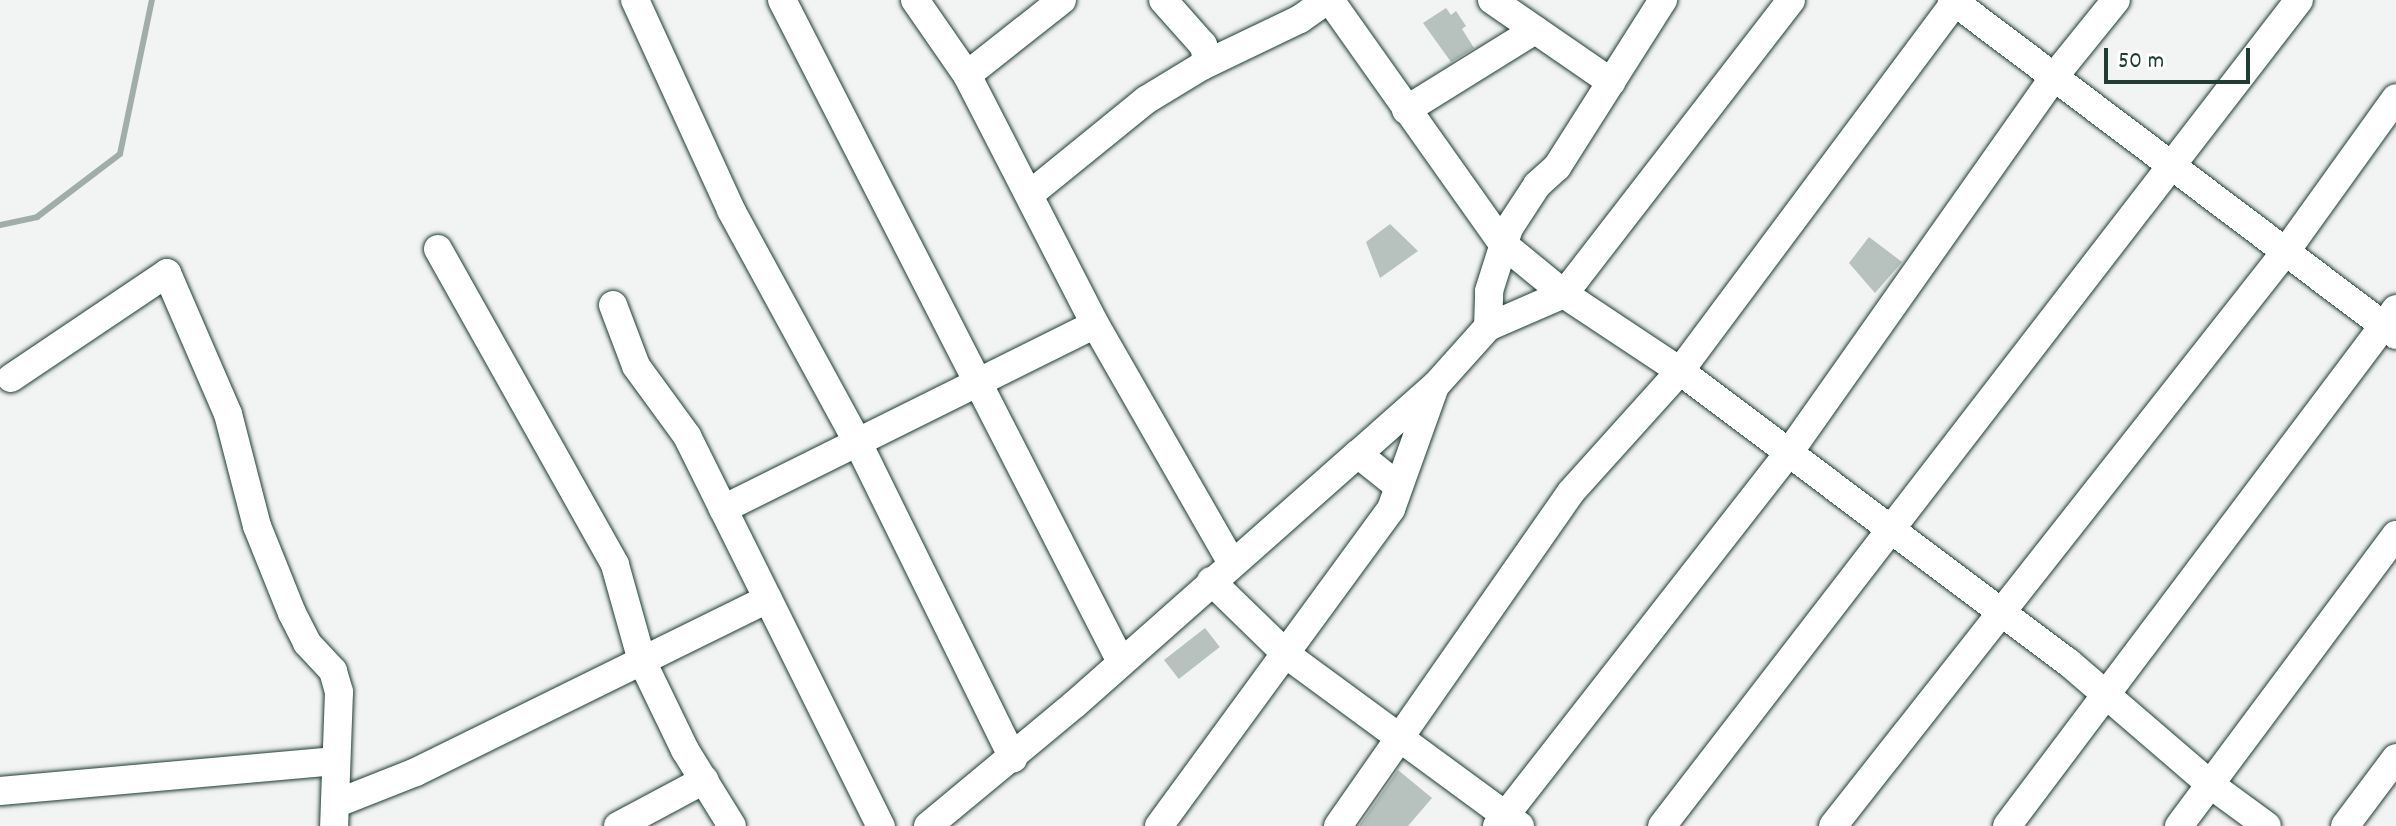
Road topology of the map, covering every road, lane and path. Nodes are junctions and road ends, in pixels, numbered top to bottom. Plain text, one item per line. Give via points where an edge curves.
1 (635, 0) edge
2 (782, 0) edge
3 (915, 0) edge
4 (1062, 0) edge
5 (1163, 0) edge
6 (1328, 0) edge
7 (1492, 0) edge
8 (1663, 0) edge
9 (1791, 0) edge
10 (2116, 0) edge
11 (2299, 0) edge
12 (1955, 1) edge
13 (1535, 30) junction
14 (1202, 66) junction
15 (967, 75) junction
16 (2053, 78) junction
17 (1611, 82) junction
18 (2396, 98) edge
19 (1406, 110) junction
20 (2172, 170) junction
21 (1029, 195) junction
22 (1503, 244) junction
23 (438, 249) dead end
24 (2286, 251) junction
25 (1564, 294) junction
26 (613, 305) dead end
27 (2392, 323) edge
28 (1095, 324) junction
29 (1488, 327) junction
30 (1680, 371) junction
31 (11, 378) dead end
32 (976, 385) junction
33 (1436, 385) junction
34 (856, 439) junction
35 (1358, 454) junction
36 (1788, 454) junction
37 (1398, 486) junction
38 (723, 509) junction
39 (1887, 529) junction
40 (2396, 535) edge
41 (1221, 572) junction
42 (768, 599) junction
43 (2001, 612) junction
44 (1287, 655) junction
45 (642, 661) junction
46 (1121, 662) junction
47 (2109, 697) junction
48 (1399, 738) junction
49 (1013, 758) junction
50 (2396, 758) edge
51 (336, 761) junction
52 (704, 780) junction
53 (2211, 785) junction
54 (0, 791) edge
55 (334, 815) edge
56 (1508, 822) edge
57 (618, 826) edge
58 (732, 826) edge
59 (881, 826) edge
60 (928, 826) edge
61 (1159, 826) edge
62 (1338, 826) edge
63 (1662, 826) edge
64 (1833, 826) edge
65 (2007, 826) edge
66 (2179, 826) edge
67 (2267, 826) edge
68 (2345, 826) edge

1 - 34 street via 731,210
2 - 32 street
3 - 15 street
4 - 15 street
5 - 14 street via 1203,45 1207,56
6 - 14 street
6 - 19 street
7 - 13 street
8 - 17 street
9 - 25 street
10 - 16 street
11 - 20 street
12 - 16 street
12 - 30 street
13 - 17 street
13 - 19 street
14 - 21 street via 1146,100
15 - 21 street
16 - 20 street
16 - 36 street
17 - 22 street via 1557,167 1523,203
18 - 24 street
19 - 22 street
20 - 24 street
20 - 39 street
21 - 28 street
22 - 25 street
22 - 29 street via 1489,291
23 - 45 street via 615,565
24 - 27 street
24 - 43 street
25 - 29 street
25 - 30 street
26 - 38 street via 636,366 687,436
27 - 47 street
28 - 32 street
28 - 41 street
29 - 33 street
30 - 36 street
30 - 48 street via 1571,492
31 - 51 street via 167,273 228,414 257,526 292,613 307,643 333,671 339,692
32 - 34 street
32 - 46 street
33 - 35 street
33 - 37 street
34 - 38 street
34 - 49 street
35 - 37 street
35 - 41 street
36 - 39 street
36 - 56 street
37 - 44 street via 1391,509
38 - 42 street
39 - 43 street
39 - 63 street
40 - 53 street
41 - 44 street
41 - 46 street
42 - 45 street
42 - 59 street
43 - 47 street
43 - 64 street
44 - 48 street
44 - 61 street
45 - 52 street
45 - 55 street
46 - 49 street
47 - 53 street
47 - 65 street
48 - 56 street
48 - 62 street
49 - 60 street
50 - 68 street
51 - 54 street
51 - 55 street
52 - 57 street
52 - 58 street
53 - 66 street
53 - 67 street

